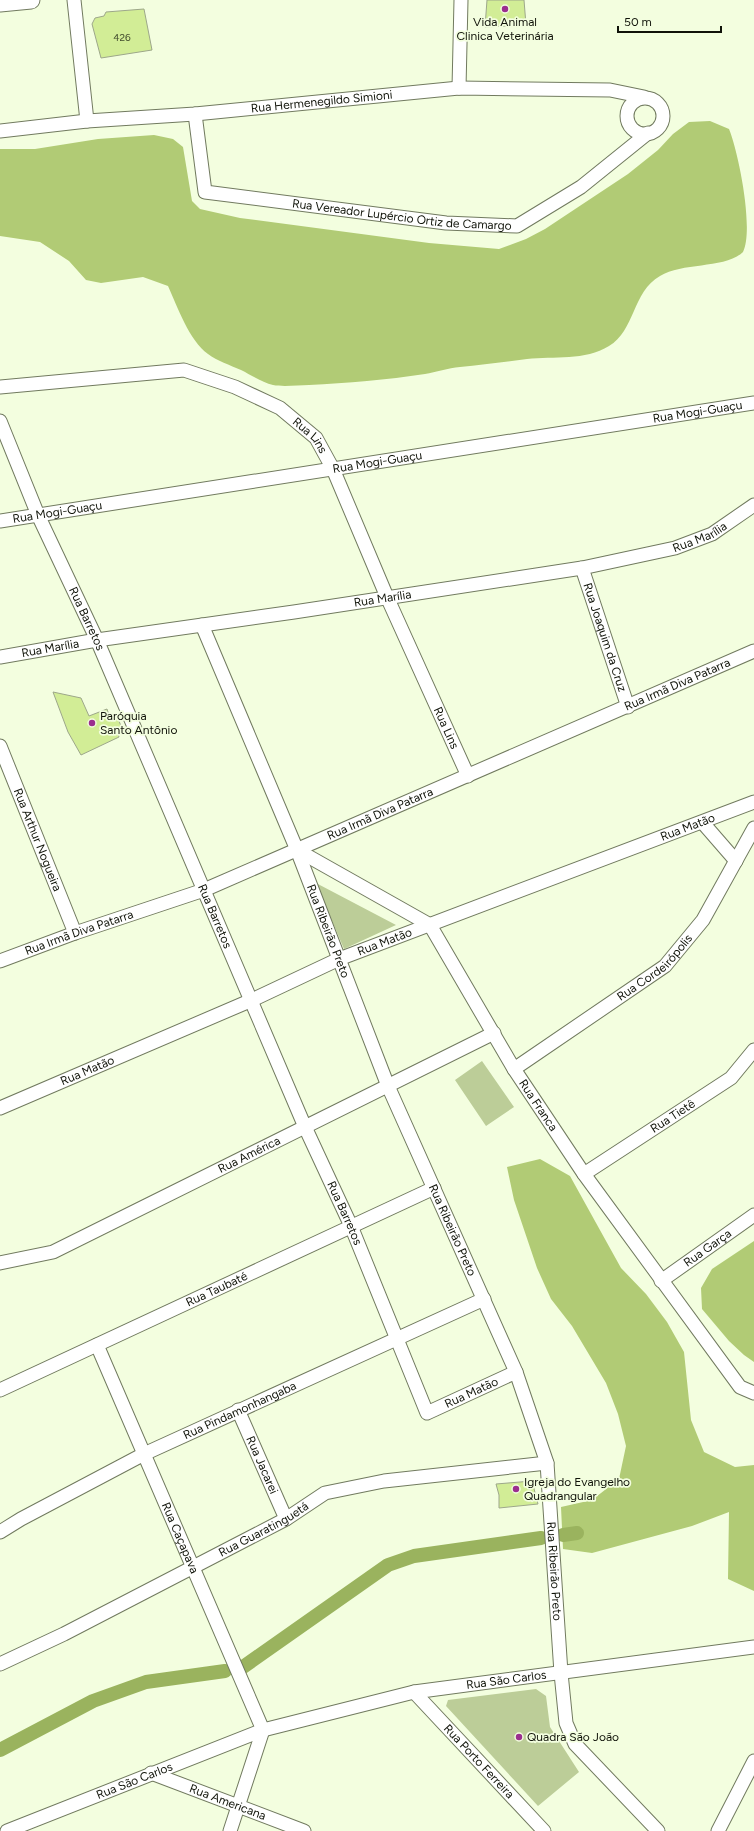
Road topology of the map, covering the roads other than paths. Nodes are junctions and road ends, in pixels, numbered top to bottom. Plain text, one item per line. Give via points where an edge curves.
1 (31, 0) edge
2 (74, 0) edge
3 (461, 0) edge
4 (0, 3) edge
5 (459, 88) junction
6 (644, 97) junction
7 (195, 114) junction
8 (86, 121) junction
9 (0, 131) edge
10 (648, 133) junction
11 (0, 387) edge
12 (754, 403) edge
13 (0, 421) edge
14 (334, 468) junction
15 (754, 506) edge
16 (38, 515) junction
17 (0, 521) edge
18 (582, 568) junction
19 (387, 597) junction
20 (202, 625) junction
21 (97, 640) junction
22 (754, 651) edge
23 (0, 657) edge
24 (628, 707) junction
25 (0, 746) edge
26 (468, 776) junction
27 (754, 802) edge
28 (703, 823) junction
29 (754, 828) edge
30 (297, 850) junction
31 (736, 861) junction
32 (204, 890) junction
33 (430, 925) junction
34 (75, 933) junction
35 (339, 959) junction
36 (0, 961) edge
37 (252, 1000) junction
38 (494, 1033) junction
39 (754, 1050) edge
40 (514, 1069) junction
41 (388, 1086) junction
42 (0, 1108) edge
43 (305, 1127) junction
44 (584, 1174) junction
45 (434, 1188) junction
46 (754, 1215) edge
47 (351, 1226) junction
48 (0, 1263) edge
49 (661, 1281) junction
50 (484, 1299) junction
51 (398, 1338) junction
52 (97, 1345) junction
53 (516, 1372) junction
54 (0, 1390) edge
55 (754, 1393) edge
56 (238, 1410) junction
57 (427, 1413) joint
58 (144, 1454) junction
59 (547, 1463) junction
60 (286, 1519) junction
61 (0, 1532) edge
62 (194, 1566) junction
63 (754, 1647) edge
64 (0, 1664) edge
65 (561, 1673) junction
66 (414, 1692) junction
67 (263, 1730) junction
68 (754, 1761) edge
69 (151, 1773) junction
70 (239, 1808) junction
71 (7, 1831) edge
72 (230, 1831) edge
73 (304, 1831) edge
74 (544, 1831) edge
75 (658, 1831) edge
76 (718, 1831) edge

1 - 4 street
2 - 8 street
3 - 5 street
5 - 6 street, Rua Hermenegildo Simioni via 610,90
5 - 7 street, Rua Hermenegildo Simioni
6 - 10 street via 655,101 663,116 658,128
6 - 10 street via 629,106 627,117 636,132
7 - 8 street, Rua Hermenegildo Simioni
7 - 10 street, Rua Vereador Lupércio Ortiz de Camargo via 205,192 446,224 517,226 581,187
8 - 9 street, Rua Hermenegildo Simioni
11 - 14 street, Rua Lins via 184,370 235,386 280,408 316,438
12 - 14 street, Rua Mogi-Guaçu
13 - 16 street, Rua Barretos
14 - 16 street, Rua Mogi-Guaçu
14 - 19 street, Rua Lins
15 - 18 street, Rua Marília via 712,534 675,548
16 - 17 street, Rua Mogi-Guaçu
16 - 21 street, Rua Barretos
18 - 19 street, Rua Marília
18 - 24 street, Rua Joaquim da Cruz
19 - 20 street, Rua Marília
19 - 26 street, Rua Lins
20 - 21 street, Rua Marília
20 - 30 street, Rua Ribeirão Preto
21 - 23 street, Rua Marília
21 - 32 street, Rua Barretos
22 - 24 street, Rua Irmã Diva Patarra
24 - 26 street, Rua Irmã Diva Patarra
25 - 34 street, Rua Arthur Nogueira
26 - 30 street, Rua Irmã Diva Patarra
27 - 28 street, Rua Matão
28 - 31 street
28 - 33 street, Rua Matão
29 - 31 street, Rua Cordeirópolis
30 - 32 street, Rua Irmã Diva Patarra
30 - 33 street, Rua Franca
30 - 35 street, Rua Ribeirão Preto
31 - 40 street, Rua Cordeirópolis via 703,920 665,966
32 - 34 street, Rua Irmã Diva Patarra
32 - 37 street, Rua Barretos
33 - 35 street, Rua Matão
33 - 38 street, Rua Franca
34 - 36 street, Rua Irmã Diva Patarra
35 - 37 street, Rua Matão
35 - 41 street, Rua Ribeirão Preto
37 - 42 street, Rua Matão
37 - 43 street, Rua Barretos
38 - 40 street, Rua Franca
38 - 41 street, Rua América
39 - 44 street, Rua Tietê via 731,1078
40 - 44 street, Rua Franca
41 - 43 street, Rua América
41 - 45 street, Rua Ribeirão Preto
43 - 47 street, Rua Barretos
43 - 48 street, Rua América via 53,1252
44 - 49 street, Rua Franca
45 - 47 street, Rua Taubaté
45 - 50 street, Rua Ribeirão Preto
46 - 49 street, Rua Garça
47 - 51 street, Rua Barretos
47 - 52 street, Rua Taubaté
49 - 55 street, Rua Franca via 740,1387
50 - 51 street, Rua Pindamonhangaba
50 - 53 street, Rua Ribeirão Preto
51 - 56 street, Rua Pindamonhangaba
51 - 57 street, Rua Barretos
52 - 54 street, Rua Taubaté
52 - 58 street, Rua Caçapava
53 - 57 street, Rua Matão
53 - 59 street, Rua Ribeirão Preto
56 - 58 street, Rua Pindamonhangaba
56 - 60 street, Rua Jacarei
58 - 61 street, Rua Pindamonhangaba
58 - 62 street, Rua Caçapava
59 - 60 street, Rua Guaratinguetá via 384,1481 332,1492
59 - 65 street, Rua Ribeirão Preto
60 - 62 street, Rua Guaratinguetá
62 - 64 street, Rua Guaratinguetá via 64,1634
62 - 67 street, Rua Caçapava
63 - 65 street, Rua São Carlos
65 - 66 street, Rua São Carlos
65 - 75 street, Rua Ribeirão Preto via 566,1723 575,1744
66 - 67 street, Rua São Carlos
66 - 74 street, Rua Porto Ferreira
67 - 69 street, Rua São Carlos
67 - 70 street
68 - 76 street
69 - 70 street, Rua Americana
69 - 71 street, Rua São Carlos
70 - 72 street
70 - 73 street, Rua Americana

